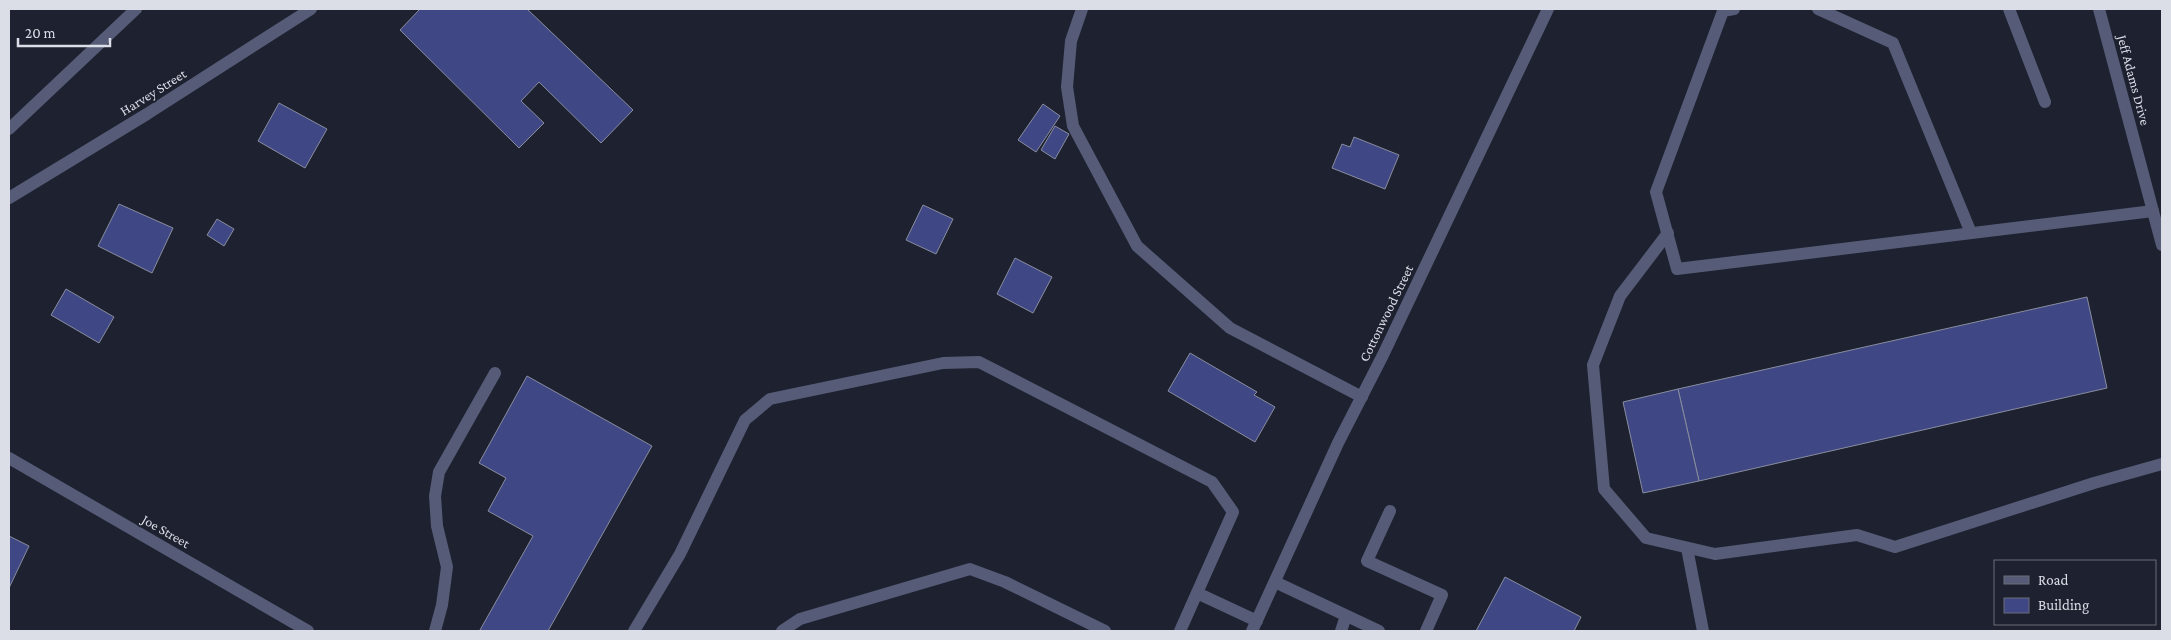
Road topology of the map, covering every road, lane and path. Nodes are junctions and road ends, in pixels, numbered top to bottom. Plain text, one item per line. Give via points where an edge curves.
1 (136, 9) edge
2 (311, 9) edge
3 (1082, 9) edge
4 (1548, 9) edge
5 (1734, 9) edge
6 (1818, 9) edge
7 (2009, 9) edge
8 (2099, 9) edge
9 (2045, 102) dead end
10 (9, 130) edge
11 (9, 198) edge
12 (2153, 211) junction
13 (1668, 233) junction
14 (1971, 233) junction
15 (2162, 245) edge
16 (495, 373) dead end
17 (1362, 397) junction
18 (9, 458) edge
19 (2162, 464) edge
20 (1390, 511) dead end
21 (1688, 548) junction
22 (1274, 582) junction
23 (1197, 593) junction
24 (1346, 616) junction
25 (1254, 626) edge
26 (308, 631) edge
27 (436, 631) edge
28 (634, 631) edge
29 (782, 631) edge
30 (1105, 631) edge
31 (1180, 631) edge
32 (1341, 631) edge
33 (1379, 631) edge
34 (1426, 631) edge
35 (1703, 631) edge

1 - 10 street
2 - 11 street, Harvey Street
3 - 17 street via 1071,40 1067,87 1073,126 1137,246 1230,328
4 - 17 street, Cottonwood Street
5 - 13 street via 1723,11 1656,192
6 - 14 street via 1893,43
7 - 9 street
8 - 12 street, Jeff Adams Drive
12 - 14 street
12 - 15 street, Jeff Adams Drive
13 - 14 street via 1678,268
13 - 21 street via 1620,296 1593,365 1604,489 1646,538
16 - 27 street via 439,472 435,496 437,526 447,567
17 - 22 street, Cottonwood Street
18 - 26 street, Joe Street
19 - 21 street via 1895,547 1857,535 1715,554
20 - 34 street via 1367,561 1442,594
21 - 35 street
22 - 24 street
22 - 25 street, Cottonwood Street
23 - 25 street
23 - 28 street via 1233,512 1212,482 979,362 943,363 770,399 745,420 680,554
23 - 31 street
24 - 32 street
24 - 33 street
29 - 30 street via 800,619 970,569 1005,582

